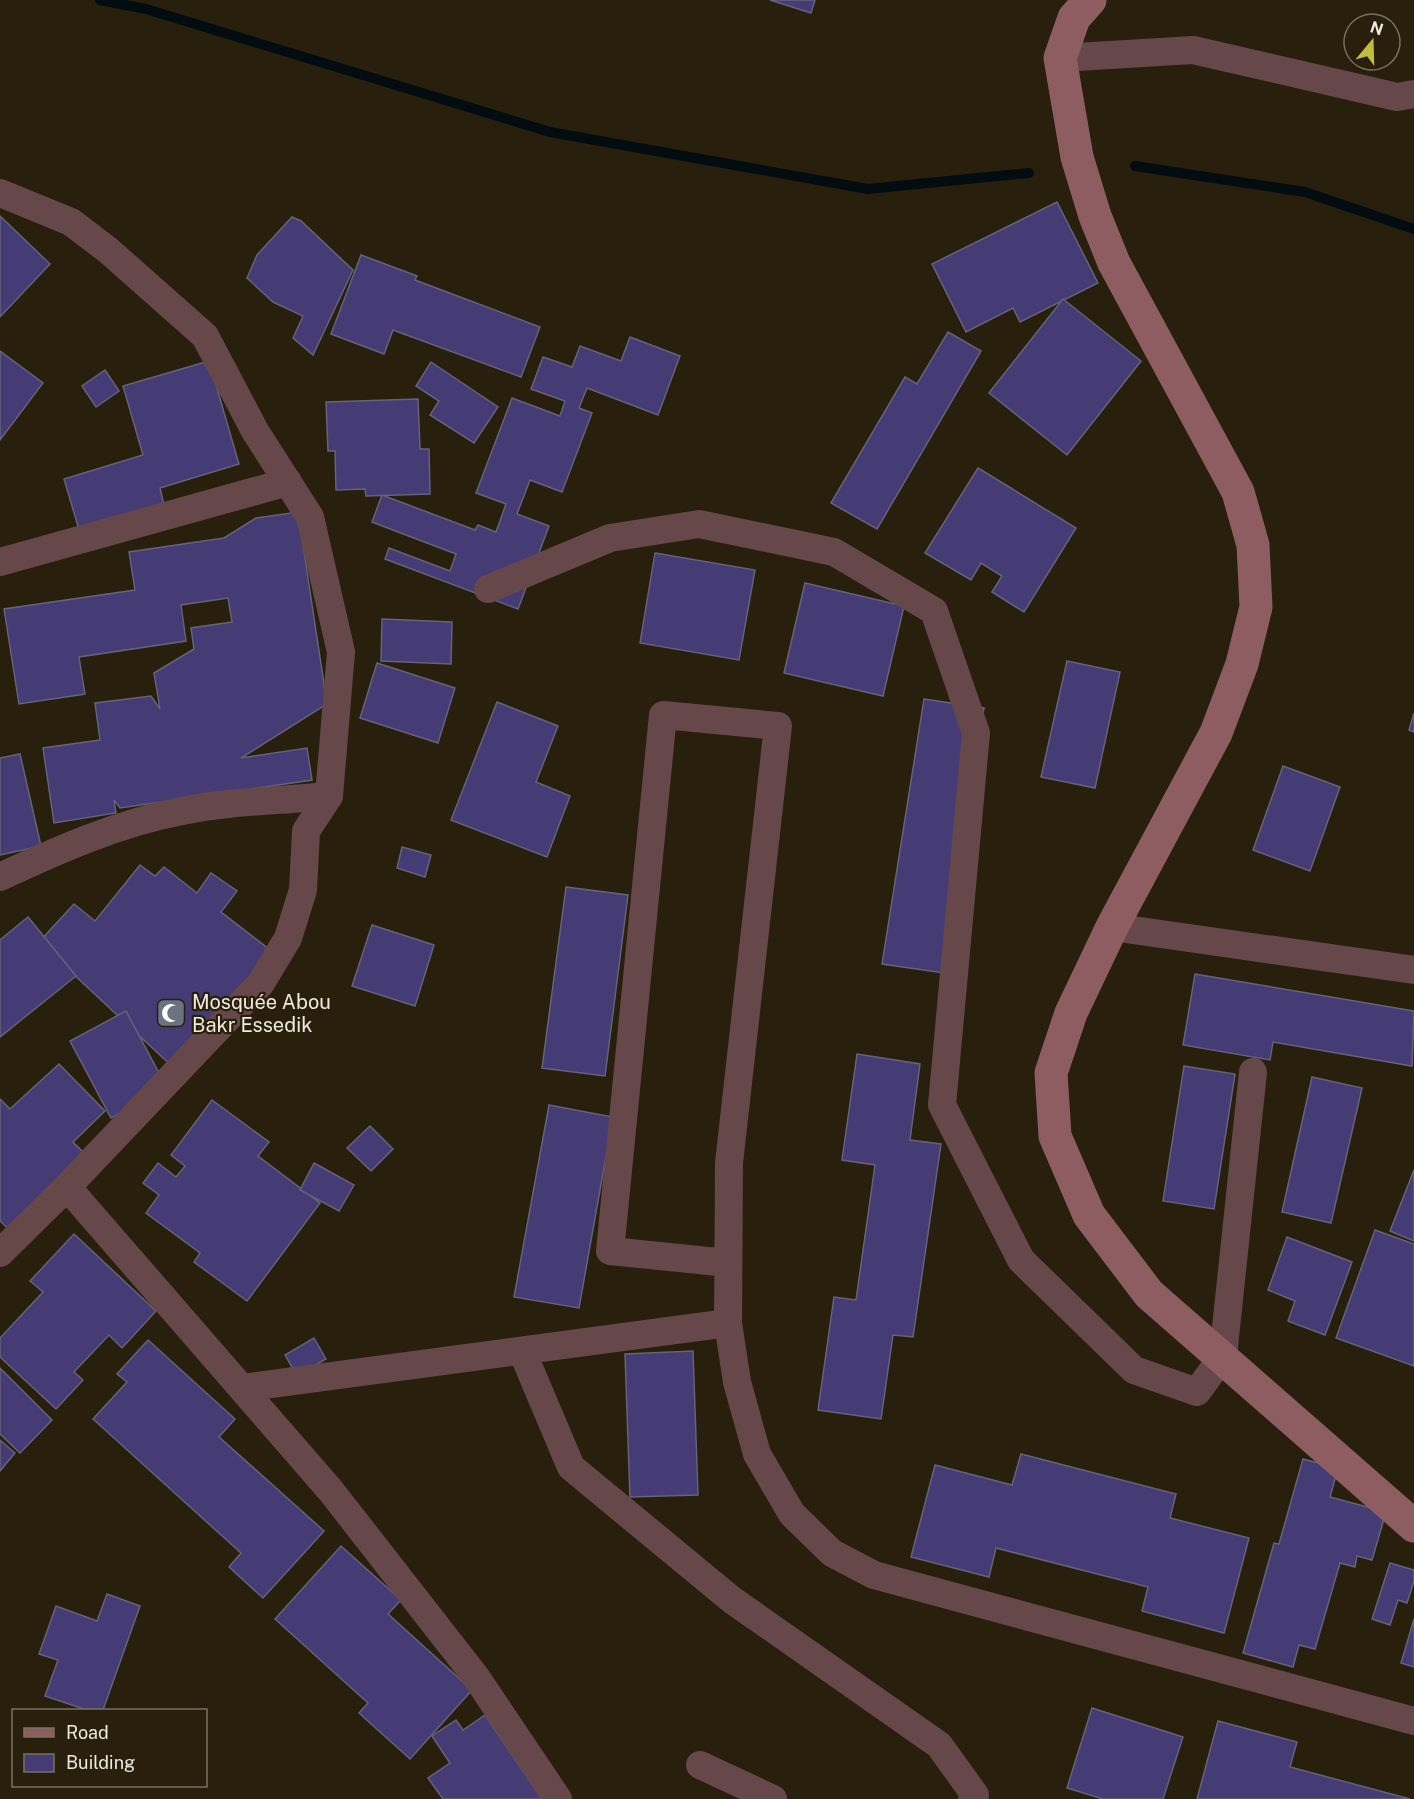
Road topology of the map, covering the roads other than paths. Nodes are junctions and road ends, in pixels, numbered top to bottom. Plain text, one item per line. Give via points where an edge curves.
1 (1090, 0) edge
2 (1060, 58) junction
3 (1414, 94) edge
4 (0, 193) edge
5 (288, 482) junction
6 (0, 562) edge
7 (488, 589) dead end
8 (329, 796) junction
9 (0, 877) edge
10 (1112, 927) junction
11 (1414, 970) edge
12 (1253, 1072) dead end
13 (67, 1187) junction
14 (0, 1253) edge
15 (729, 1263) junction
16 (728, 1323) junction
17 (522, 1350) junction
18 (1223, 1356) junction
19 (242, 1388) junction
20 (1414, 1526) edge
21 (1414, 1721) edge
22 (700, 1765) dead end
23 (558, 1799) edge
24 (773, 1799) edge
25 (972, 1799) edge

1 - 2 main road via 1074,18
2 - 3 street via 1193,50 1397,97
2 - 10 main road via 1077,157 1095,216 1114,263 1238,492 1253,545 1256,607 1242,664 1216,733
4 - 5 street via 71,222 205,336 255,431
5 - 6 street
5 - 8 street via 310,517 341,652
7 - 18 street via 610,538 699,524 834,552 934,611 976,733 942,1105 1021,1260 1134,1370 1197,1392
8 - 9 street via 183,810 126,825
8 - 13 street via 306,831 303,890 288,938 261,983
10 - 11 street
10 - 18 main road via 1071,1013 1051,1073 1055,1136 1089,1215 1149,1294
12 - 18 street
13 - 14 street
13 - 19 street
15 - 15 street via 610,1251 663,715 778,726 729,1163
15 - 16 street
16 - 17 street
16 - 21 street via 737,1382 757,1454 792,1514 832,1552 874,1575
17 - 19 street
17 - 25 street via 572,1467 732,1600 939,1745 975,1795
18 - 20 main road
19 - 23 street via 331,1491 476,1677
22 - 24 street

